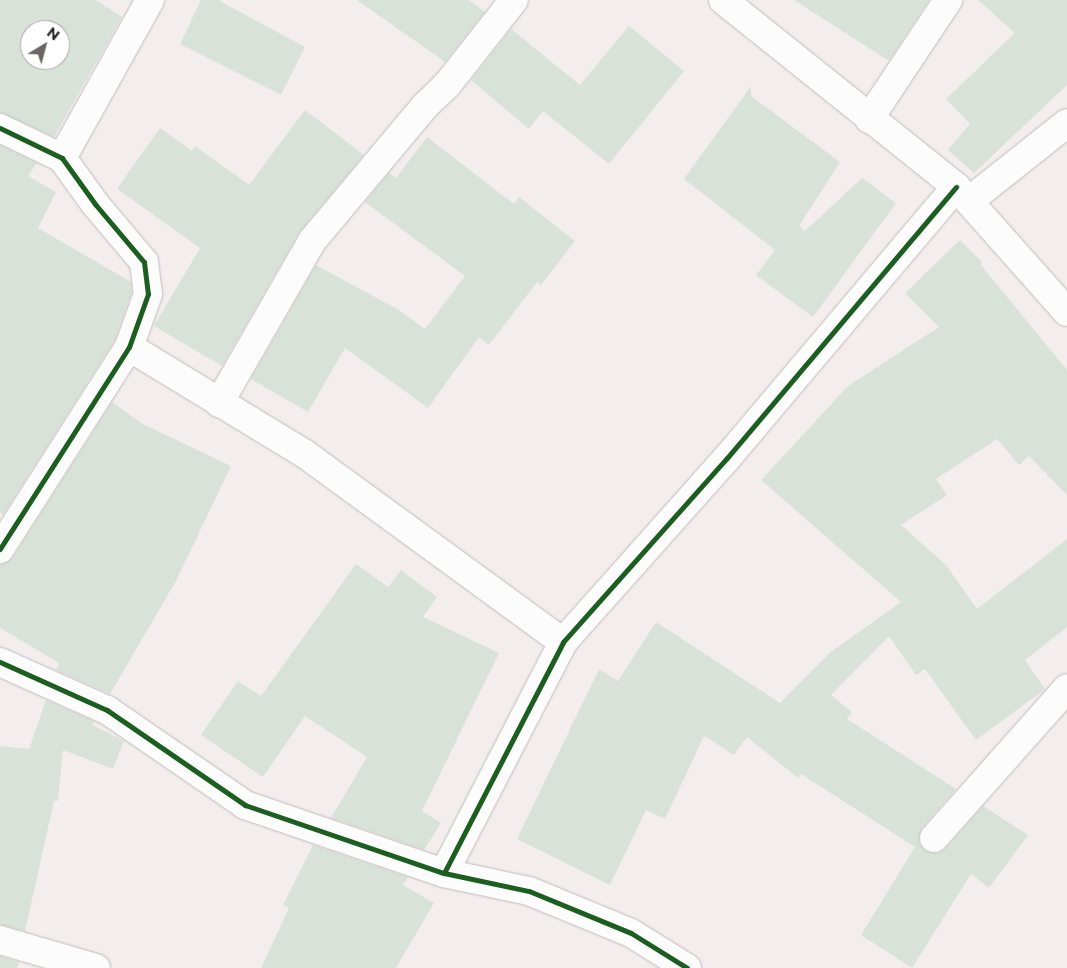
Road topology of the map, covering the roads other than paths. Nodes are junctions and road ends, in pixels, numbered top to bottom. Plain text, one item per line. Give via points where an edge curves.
1 (150, 0) edge
2 (514, 0) edge
3 (723, 0) edge
4 (948, 0) edge
5 (869, 119) junction
6 (1067, 123) edge
7 (0, 128) edge
8 (62, 158) junction
9 (963, 194) junction
10 (1067, 312) edge
11 (129, 347) junction
12 (219, 402) junction
13 (0, 549) edge
14 (563, 642) junction
15 (0, 662) edge
16 (1067, 688) edge
17 (934, 838) dead end
18 (444, 873) junction
19 (0, 940) edge
20 (96, 968) edge
21 (687, 968) edge

1 - 8 street
2 - 12 street via 447,85 312,241
3 - 5 street
4 - 5 street
5 - 9 street
6 - 9 street
7 - 8 street
8 - 11 street via 95,204 144,262 148,294
9 - 10 street
9 - 14 street
11 - 12 street
11 - 13 street
12 - 14 street via 306,454
14 - 18 street
15 - 18 street via 107,710 245,804
16 - 17 street
18 - 21 street via 529,890 631,933
19 - 20 street

